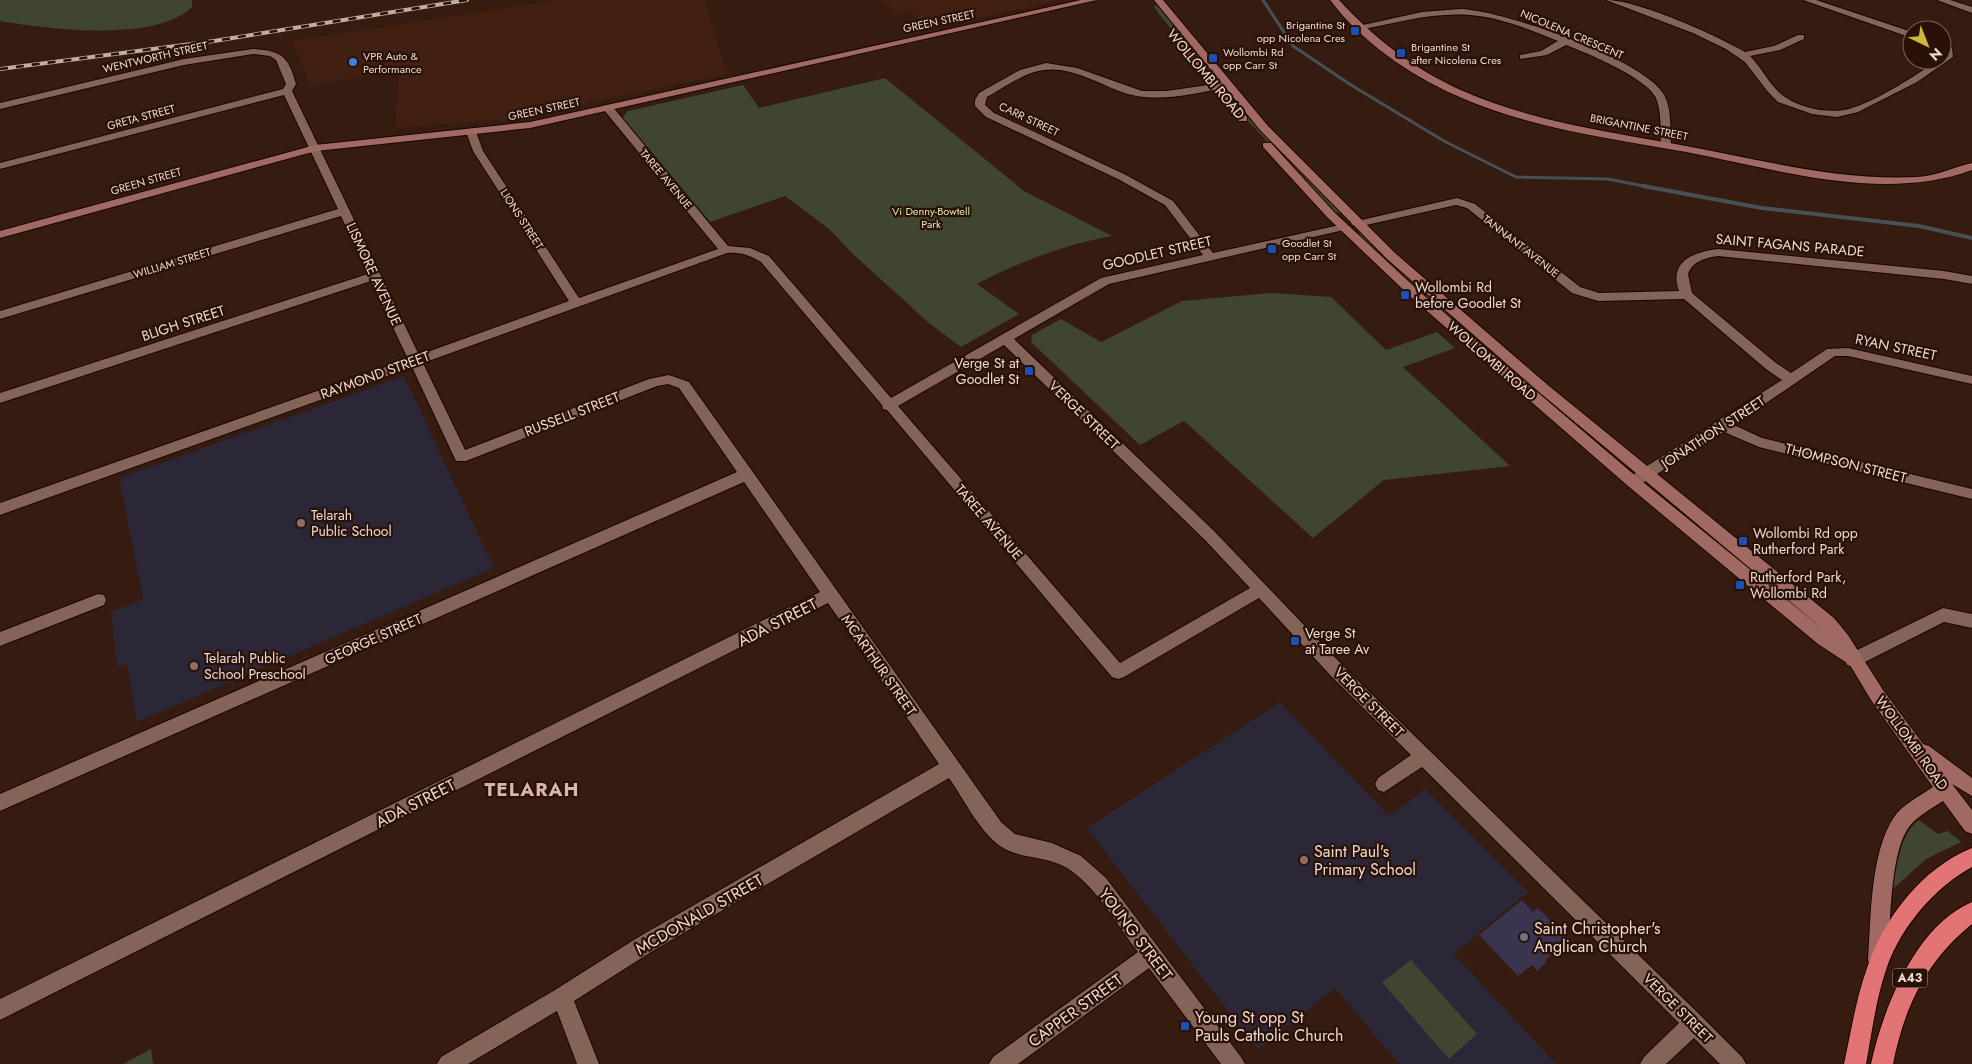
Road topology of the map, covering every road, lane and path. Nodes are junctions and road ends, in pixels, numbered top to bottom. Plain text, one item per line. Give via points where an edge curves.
1 (1093, 0) edge
2 (1148, 0) edge
3 (1158, 0) edge
4 (1334, 0) edge
5 (1610, 0) edge
6 (1806, 0) edge
7 (1941, 0) edge
8 (1972, 10) edge
9 (1358, 27) junction
10 (1902, 32) edge
11 (1801, 37) dead end
12 (1564, 42) junction
13 (1744, 56) junction
14 (1523, 57) dead end
15 (1928, 70) edge
16 (1227, 84) junction
17 (1214, 86) junction
18 (287, 91) junction
19 (0, 106) edge
20 (608, 108) junction
21 (471, 132) junction
22 (1666, 145) junction
23 (315, 148) junction
24 (0, 166) edge
25 (1972, 166) edge
26 (344, 211) junction
27 (1350, 225) junction
28 (0, 235) edge
29 (725, 250) junction
30 (750, 250) joint
31 (1210, 256) junction
32 (374, 276) junction
33 (1972, 280) edge
34 (1687, 295) junction
35 (576, 303) junction
36 (0, 314) edge
37 (1005, 338) junction
38 (415, 361) junction
39 (1792, 380) junction
40 (1972, 380) edge
41 (684, 385) joint
42 (0, 398) edge
43 (888, 406) junction
44 (1724, 425) junction
45 (461, 457) joint
46 (745, 475) junction
47 (1647, 475) junction
48 (1633, 482) junction
49 (1972, 494) edge
50 (0, 509) edge
51 (1262, 589) junction
52 (830, 595) junction
53 (98, 600) dead end
54 (1972, 621) edge
55 (0, 639) edge
56 (1853, 660) junction
57 (1910, 742) junction
58 (1424, 756) junction
59 (950, 767) junction
60 (1384, 784) dead end
61 (1972, 788) edge
62 (1945, 789) junction
63 (0, 803) edge
64 (1972, 825) edge
65 (1010, 842) joint
66 (1972, 857) edge
67 (1972, 912) edge
68 (1151, 955) junction
69 (1878, 966) junction
70 (562, 997) junction
71 (0, 1010) edge
72 (1694, 1024) junction
73 (448, 1064) edge
74 (588, 1064) edge
75 (1000, 1064) edge
76 (1234, 1064) edge
77 (1651, 1064) edge
78 (1735, 1064) edge
79 (1855, 1064) edge
80 (1882, 1064) edge

1 - 20 main road, GREEN STREET
2 - 17 main road, WOLLOMBI ROAD
3 - 16 main road, WOLLOMBI ROAD
4 - 9 main road, BRIGANTINE STREET
5 - 13 street via 1706,37
6 - 10 street
7 - 8 street
9 - 12 street, NICOLENA CRESCENT via 1458,12 1498,17
9 - 22 main road, BRIGANTINE STREET via 1417,70 1479,102 1547,122
11 - 13 street via 1776,48
12 - 14 street via 1544,53
12 - 22 street, NICOLENA CRESCENT via 1617,64 1656,91 1664,112
13 - 15 street via 1758,69 1772,93 1784,101 1823,113 1846,113
16 - 17 street, CARR STREET
16 - 27 main road, WOLLOMBI ROAD
17 - 27 main road, WOLLOMBI ROAD
17 - 31 street, CARR STREET via 1155,94 1132,92 1054,64 1032,68 983,95 980,100 980,106 990,115 1122,177 1169,203
18 - 19 street, WENTWORTH STREET via 291,84 280,59 272,53 257,50 190,61
18 - 23 street, LISMORE AVENUE
18 - 24 street, GRETA STREET
20 - 21 main road, GREEN STREET via 517,128
20 - 29 street, TAREE AVENUE
21 - 23 main road, GREEN STREET
21 - 35 street, LIONS STREET via 478,150
22 - 25 main road, BRIGANTINE STREET via 1858,180 1919,180 1948,176
23 - 26 street, LISMORE AVENUE
23 - 28 main road, GREEN STREET
26 - 32 street, LISMORE AVENUE
26 - 36 street, WILLIAM STREET
27 - 31 street, GOODLET STREET
27 - 34 street, TANNANT AVENUE via 1457,201 1471,206 1585,294 1598,297
27 - 47 main road, WOLLOMBI ROAD
27 - 48 main road, WOLLOMBI ROAD via 1416,295
29 - 30 street, RAYMOND STREET
29 - 35 street, RAYMOND STREET
30 - 43 street, TAREE AVENUE via 765,259
31 - 37 street, GOODLET STREET via 1105,281
32 - 38 street, LISMORE AVENUE
32 - 42 street, BLIGH STREET
33 - 34 street, SAINT FAGANS PARADE via 1711,253 1696,258 1685,267 1681,279
34 - 39 street
35 - 38 street, RAYMOND STREET
37 - 43 street, GOODLET STREET
37 - 51 street, VERGE STREET
38 - 45 street, LISMORE AVENUE
38 - 50 street, RAYMOND STREET
39 - 40 street, RYAN STREET via 1836,351
39 - 44 street, JONATHON STREET
41 - 45 street, RUSSELL STREET via 669,379 654,382
41 - 46 street, MCARTHUR STREET
43 - 51 street, TAREE AVENUE via 1118,672
44 - 47 street, JONATHON STREET
44 - 49 street, THOMPSON STREET via 1759,442
46 - 52 street, MCARTHUR STREET
46 - 63 street, GEORGE STREET
47 - 48 street, JONATHON STREET
47 - 56 main road, WOLLOMBI ROAD via 1813,609 1841,638
48 - 56 main road, WOLLOMBI ROAD via 1824,640
51 - 58 street, VERGE STREET via 1338,672
52 - 59 street, MCARTHUR STREET
52 - 71 street, ADA STREET
53 - 55 street
54 - 56 street via 1943,615
56 - 57 main road, WOLLOMBI ROAD
57 - 61 main road
57 - 62 main road, WOLLOMBI ROAD
58 - 60 street
58 - 72 street, VERGE STREET
59 - 65 street, MCARTHUR STREET via 994,828
59 - 70 street, MCDONALD STREET via 644,945
62 - 64 main road, WOLLOMBI ROAD
62 - 69 main road via 1900,824 1894,837 1882,898
65 - 68 street, YOUNG STREET via 1052,852 1074,862 1099,885
66 - 69 highway, A43 via 1961,862 1920,896 1906,914
67 - 80 highway, A43 via 1938,939 1912,976 1900,998
68 - 75 street, CAPPER STREET
68 - 76 street, YOUNG STREET
69 - 79 highway, A43
70 - 73 street, MCDONALD STREET
70 - 74 street
72 - 77 street
72 - 78 street, VERGE STREET

